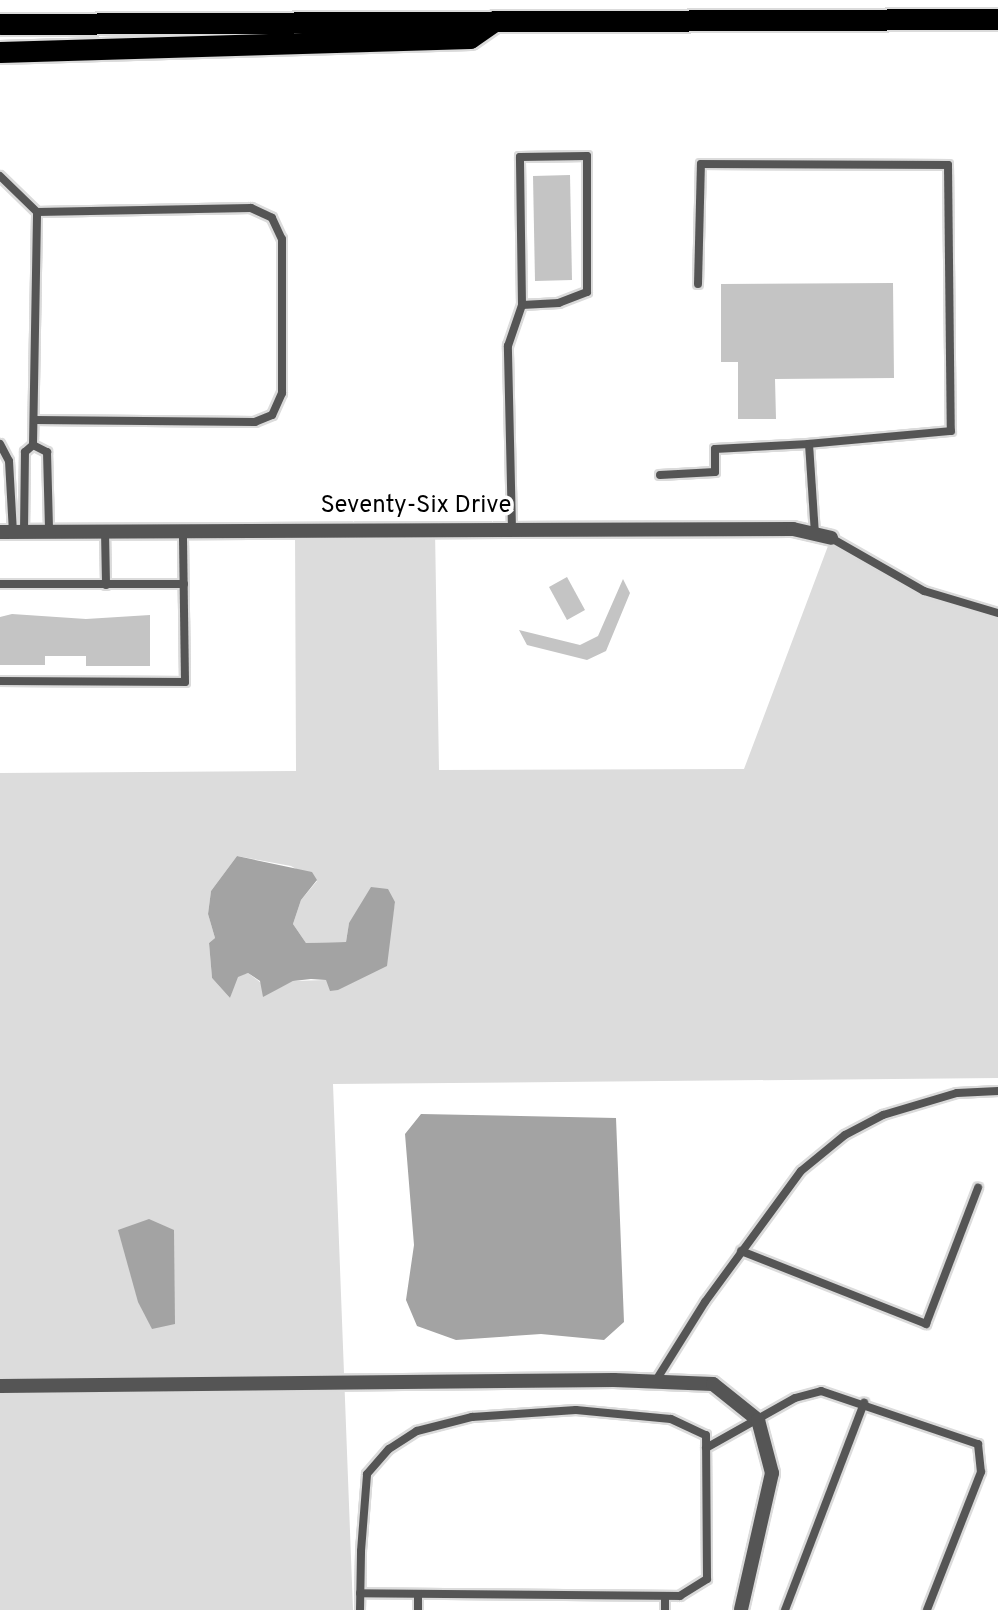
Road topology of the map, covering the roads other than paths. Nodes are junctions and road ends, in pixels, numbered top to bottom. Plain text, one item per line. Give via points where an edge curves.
1 (998, 19) edge
2 (494, 21) junction
3 (0, 24) edge
4 (0, 52) edge
5 (0, 176) edge
6 (37, 212) junction
7 (698, 284) dead end
8 (522, 305) junction
9 (34, 420) junction
10 (809, 444) junction
11 (33, 445) junction
12 (1, 446) edge
13 (660, 475) dead end
14 (512, 529) junction
15 (49, 531) junction
16 (105, 531) junction
17 (183, 531) junction
18 (12, 532) edge
19 (816, 534) junction
20 (831, 538) joint
21 (0, 584) edge
22 (184, 584) junction
23 (106, 585) junction
24 (998, 613) edge
25 (0, 681) edge
26 (998, 1091) edge
27 (978, 1188) dead end
28 (741, 1251) junction
29 (655, 1382) junction
30 (0, 1386) edge
31 (864, 1403) junction
32 (758, 1420) junction
33 (706, 1448) junction
34 (360, 1593) junction
35 (418, 1594) junction
36 (665, 1596) junction
37 (360, 1610) edge
38 (418, 1610) edge
39 (665, 1610) edge
40 (741, 1610) edge
41 (785, 1610) edge
42 (927, 1610) edge

1 - 2 highway
2 - 3 highway
2 - 4 highway via 470,38
5 - 6 lane
6 - 9 lane
6 - 9 lane via 251,208 265,212 282,239 282,393 272,415 255,422
7 - 10 lane via 701,163 948,165 951,431
8 - 8 lane via 520,157 587,156 587,292 559,303
8 - 14 lane via 508,346
9 - 11 lane
10 - 13 lane via 715,449 715,472
10 - 19 lane
11 - 15 lane via 47,452
11 - 18 lane via 25,452
12 - 18 lane via 9,461
14 - 17 street, Seventy-Six Drive
14 - 19 street, Seventy-Six Drive via 793,529
15 - 16 street, Seventy-Six Drive
15 - 18 street, Seventy-Six Drive
16 - 17 street, Seventy-Six Drive
16 - 23 lane
17 - 22 lane
19 - 20 street, Seventy-Six Drive
20 - 24 lane via 924,591
21 - 23 lane
22 - 23 lane
22 - 25 lane via 185,682
26 - 28 lane via 919,1101 845,1135 800,1171
27 - 28 lane via 926,1324
28 - 29 lane
29 - 30 street
29 - 32 street via 713,1384
31 - 32 lane via 838,1393 813,1392
31 - 41 lane
31 - 42 lane via 978,1444 981,1472
32 - 33 lane
32 - 40 street via 772,1473
33 - 34 lane via 706,1435 671,1419 576,1410 472,1417 417,1431 389,1449 367,1474
33 - 36 lane via 707,1579 680,1596
34 - 35 lane
34 - 37 lane
35 - 36 lane
35 - 38 lane
36 - 39 lane

